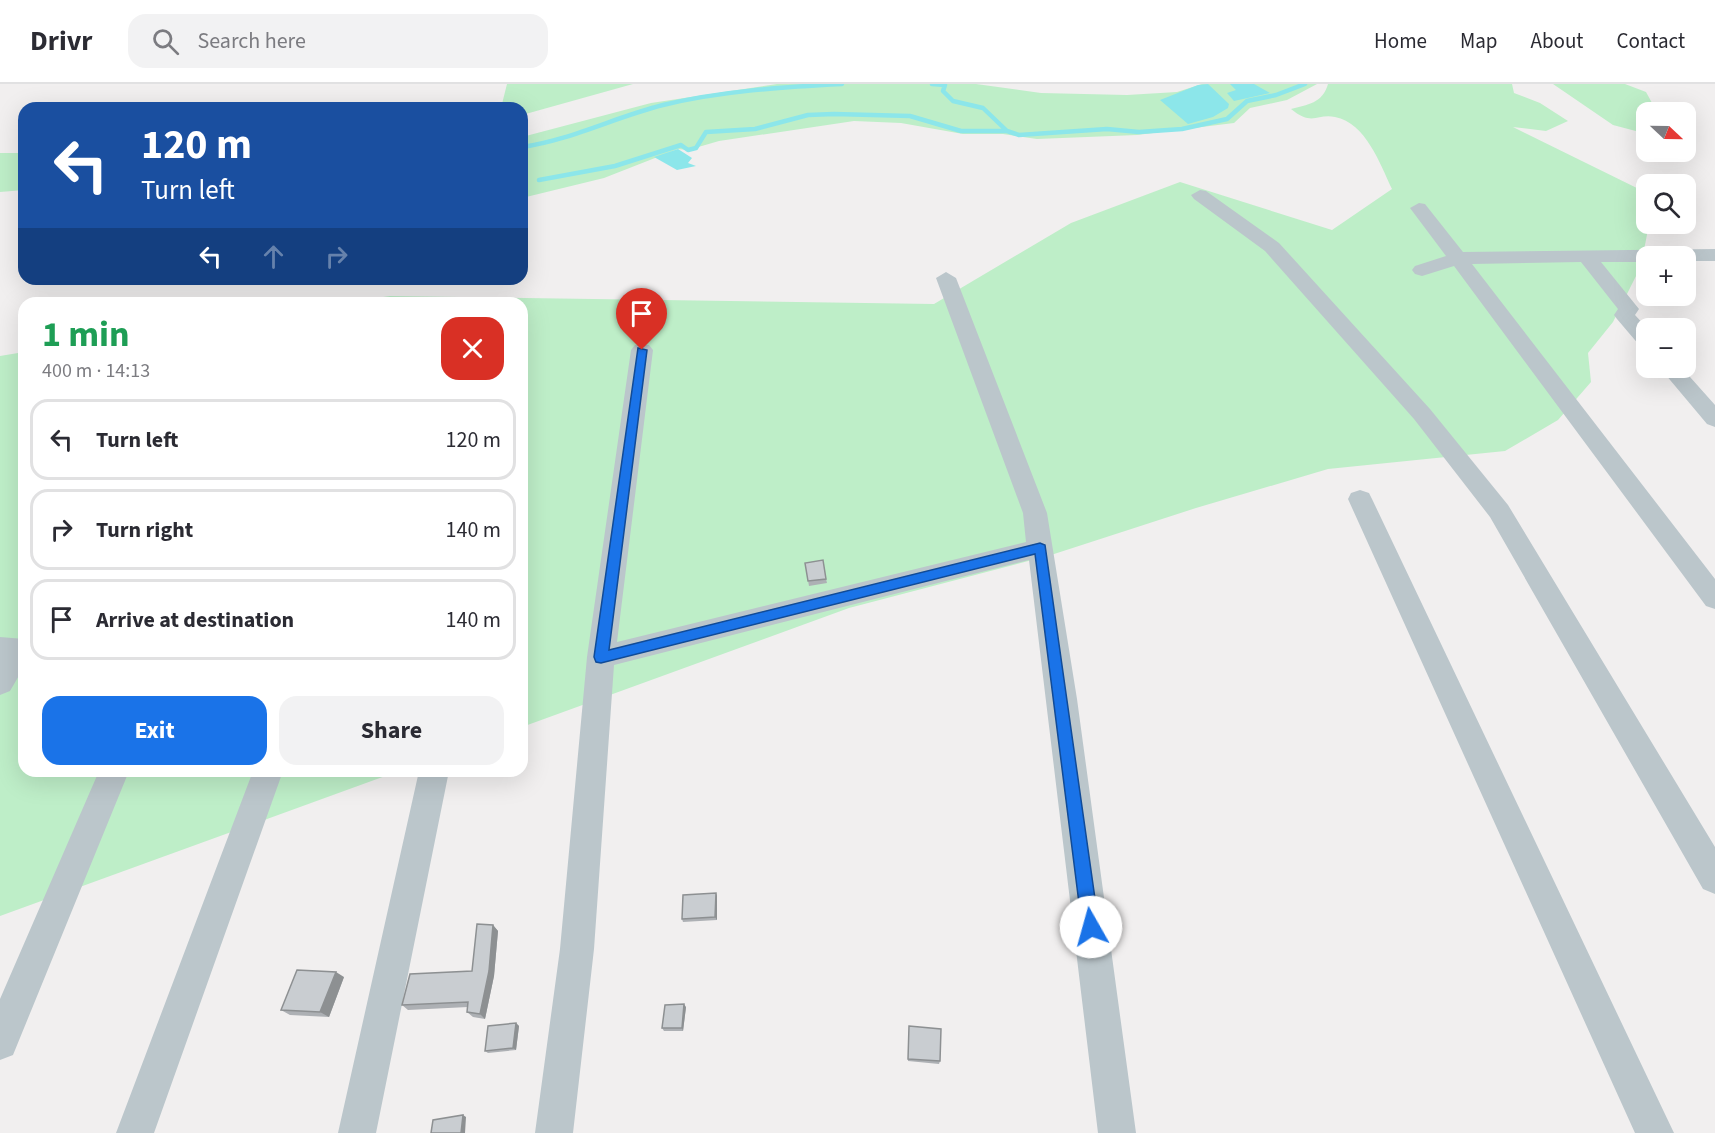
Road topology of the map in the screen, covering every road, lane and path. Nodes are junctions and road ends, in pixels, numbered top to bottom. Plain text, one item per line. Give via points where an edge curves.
1 (1200, 195) dead end
2 (1419, 208) dead end
3 (1584, 255) junction
4 (1715, 255) edge
5 (1458, 258) junction
6 (1422, 270) dead end
7 (945, 278) dead end
8 (1636, 329) edge
9 (642, 350) dead end
10 (1679, 378) edge
11 (1715, 419) edge
12 (1360, 499) dead end
13 (1040, 548) junction
14 (1715, 599) edge
15 (0, 648) edge
16 (18, 649) edge
17 (18, 652) edge
18 (601, 657) junction
19 (0, 683) edge
20 (111, 777) edge
21 (266, 777) edge
22 (433, 777) edge
23 (1715, 878) edge
24 (0, 1042) edge
25 (135, 1133) edge
26 (357, 1133) edge
27 (554, 1133) edge
28 (1116, 1133) edge
29 (1655, 1133) edge

1 - 23 street via 1272,247 1422,414 1499,510
2 - 5 street
3 - 4 street
3 - 5 street
3 - 8 street via 1629,309 1624,315
5 - 6 street
5 - 14 street
7 - 13 street via 1035,513
9 - 18 street
10 - 11 street
12 - 29 street
13 - 18 street
13 - 28 street
15 - 16 street
17 - 19 street
18 - 27 street via 577,949
20 - 24 street
21 - 25 street
22 - 26 street

